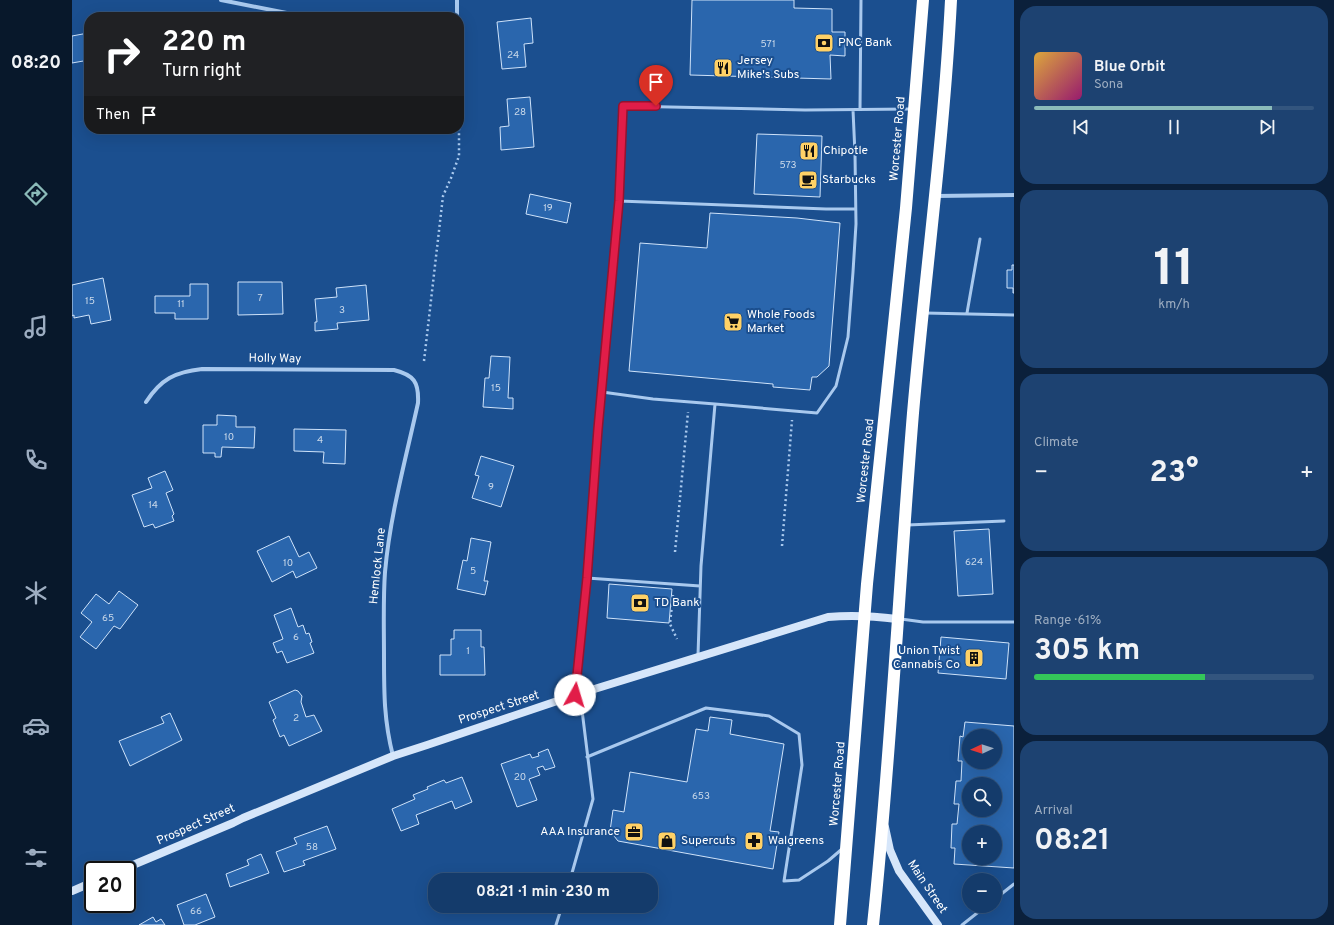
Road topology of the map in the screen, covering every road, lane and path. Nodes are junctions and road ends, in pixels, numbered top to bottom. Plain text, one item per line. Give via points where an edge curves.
1 (221, 0) edge
2 (457, 0) edge
3 (861, 0) edge
4 (923, 0) edge
5 (951, 0) edge
6 (282, 12) edge
7 (457, 12) edge
8 (860, 109) junction
9 (914, 109) junction
10 (853, 110) junction
11 (459, 134) edge
12 (1014, 195) edge
13 (936, 196) junction
14 (619, 201) junction
15 (855, 209) junction
16 (980, 239) dead end
17 (923, 313) junction
18 (967, 313) junction
19 (1014, 315) edge
20 (424, 361) dead end
21 (414, 380) joint
22 (602, 392) junction
23 (146, 402) dead end
24 (715, 404) junction
25 (688, 410) dead end
26 (792, 420) dead end
27 (1004, 521) dead end
28 (905, 525) junction
29 (782, 546) dead end
30 (675, 552) dead end
31 (587, 578) junction
32 (700, 586) junction
33 (674, 592) dead end
34 (866, 615) junction
35 (897, 618) junction
36 (1014, 622) edge
37 (677, 639) dead end
38 (698, 657) junction
39 (577, 695) junction
40 (393, 756) junction
41 (587, 757) junction
42 (883, 817) junction
43 (847, 844) junction
44 (136, 864) edge
45 (572, 873) edge
46 (1014, 884) edge
47 (84, 886) edge
48 (72, 891) edge
49 (1002, 893) edge
50 (560, 913) edge
51 (977, 913) edge
52 (556, 925) edge
53 (840, 925) edge
54 (873, 925) edge
55 (938, 925) edge
56 (962, 925) edge

1 - 6 street
2 - 7 street
3 - 8 lane
4 - 9 highway, Worcester Road
5 - 13 highway
8 - 9 lane
8 - 10 lane
9 - 34 highway, Worcester Road
10 - 14 lane via 623,106
10 - 15 lane via 856,154
11 - 20 path via 459,156 443,196
12 - 13 street
13 - 17 highway
14 - 15 lane
14 - 22 lane
15 - 24 lane via 848,337 836,386 817,413
16 - 18 lane
17 - 18 lane
17 - 28 highway
18 - 19 lane
21 - 23 street, Holly Way via 405,373 394,370 202,369 171,376
21 - 40 street, Hemlock Lane via 419,390 418,402 385,572 384,706
22 - 24 lane
22 - 31 lane
24 - 32 lane
25 - 30 path
26 - 29 path
27 - 28 lane
28 - 35 highway
31 - 32 lane
31 - 39 lane
32 - 38 lane
33 - 37 path via 670,624
34 - 35 street, Prospect Street
34 - 38 street, Prospect Street via 828,617
34 - 43 highway, Worcester Road
35 - 36 lane via 923,622
35 - 42 highway
38 - 39 street, Prospect Street
39 - 40 street, Prospect Street
39 - 41 lane
40 - 44 street, Prospect Street
41 - 43 lane via 706,708 769,716 799,734 802,765 784,881 798,880 828,861
41 - 45 lane via 593,799
42 - 54 highway
42 - 55 street, Main Street via 890,850 899,871
43 - 53 highway, Worcester Road
46 - 49 lane
47 - 48 street
50 - 52 lane
51 - 56 lane

